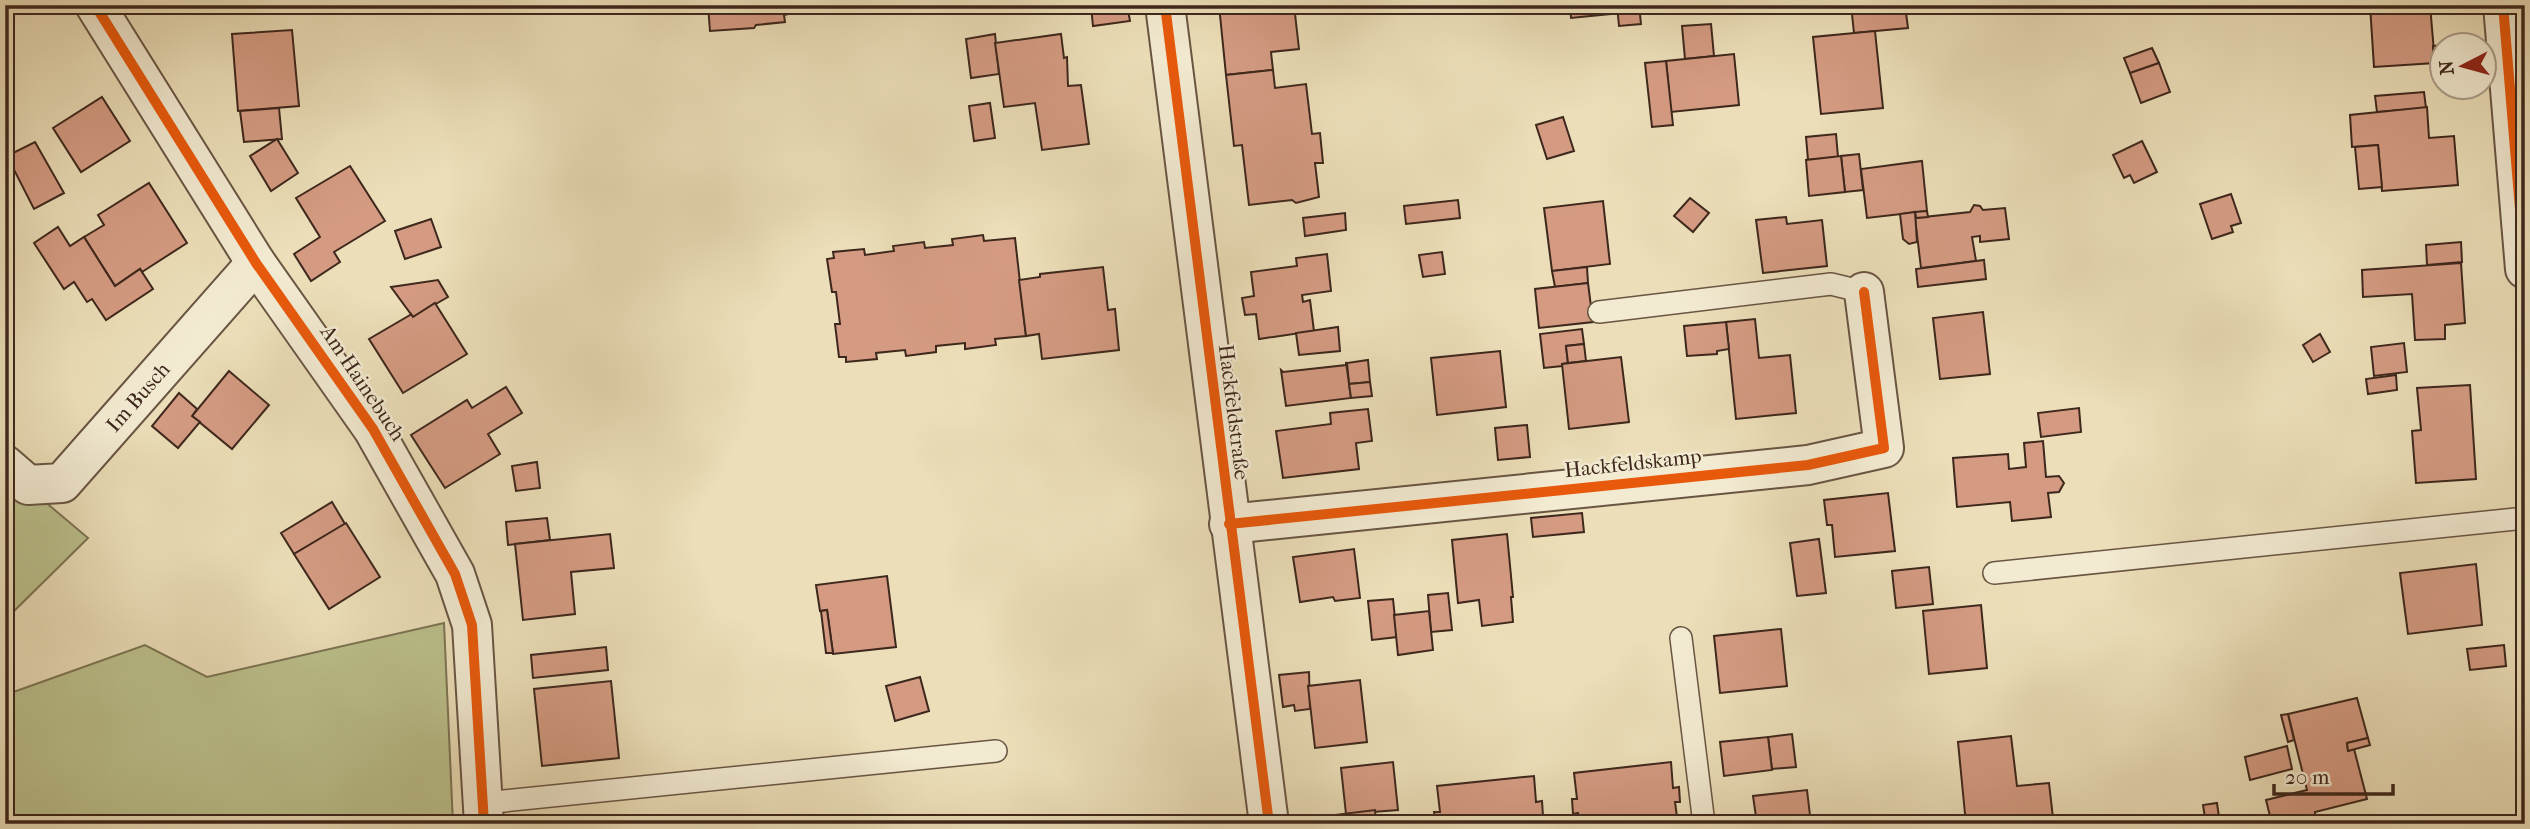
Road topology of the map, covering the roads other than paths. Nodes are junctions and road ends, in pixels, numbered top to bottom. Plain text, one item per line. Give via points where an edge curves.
1 (95, 5) edge
2 (1165, 5) edge
3 (2503, 5) edge
4 (256, 262) junction
5 (2525, 269) edge
6 (1864, 292) joint
7 (1599, 312) dead end
8 (5, 465) edge
9 (2525, 518) edge
10 (1229, 524) junction
11 (1994, 573) dead end
12 (1681, 638) dead end
13 (996, 751) dead end
14 (484, 813) edge
15 (1269, 824) edge
16 (1704, 824) edge

1 - 4 street, Am Hainebuch
2 - 10 street, Hackfeldstraße
3 - 5 street
4 - 8 street, Im Busch via 62,483 28,485
4 - 14 street, Am Hainebuch via 373,429 455,574 472,625
6 - 7 lane via 1831,284
6 - 10 street, Hackfeldskamp via 1884,448 1808,465
9 - 11 lane
10 - 15 street, Hackfeldstraße
12 - 16 lane
13 - 14 lane

